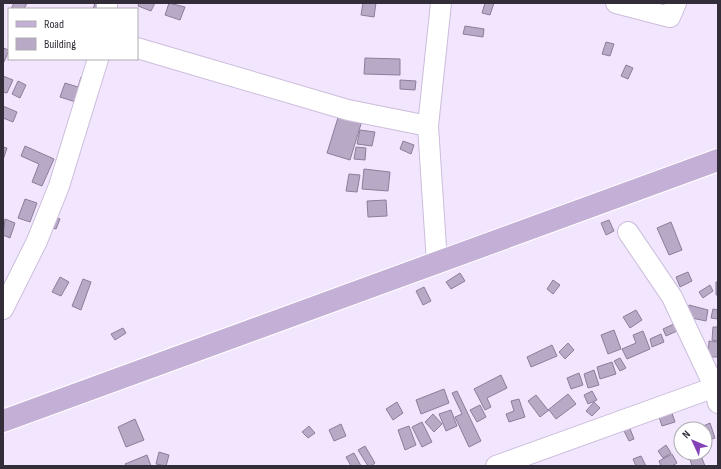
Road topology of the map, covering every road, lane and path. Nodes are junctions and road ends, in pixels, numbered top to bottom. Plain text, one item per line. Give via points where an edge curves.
1 (441, 3) edge
2 (616, 3) edge
3 (676, 3) edge
4 (138, 48) edge
5 (98, 60) edge
6 (428, 126) junction
7 (718, 160) edge
8 (628, 232) dead end
9 (437, 263) junction
10 (3, 309) edge
11 (717, 391) edge
12 (3, 421) edge
13 (496, 466) edge

1 - 6 street
2 - 3 street via 670,18
4 - 6 street via 348,110
5 - 10 street via 59,186 37,241
6 - 9 street
7 - 9 main road
8 - 11 street via 672,297
9 - 12 main road
11 - 13 street

